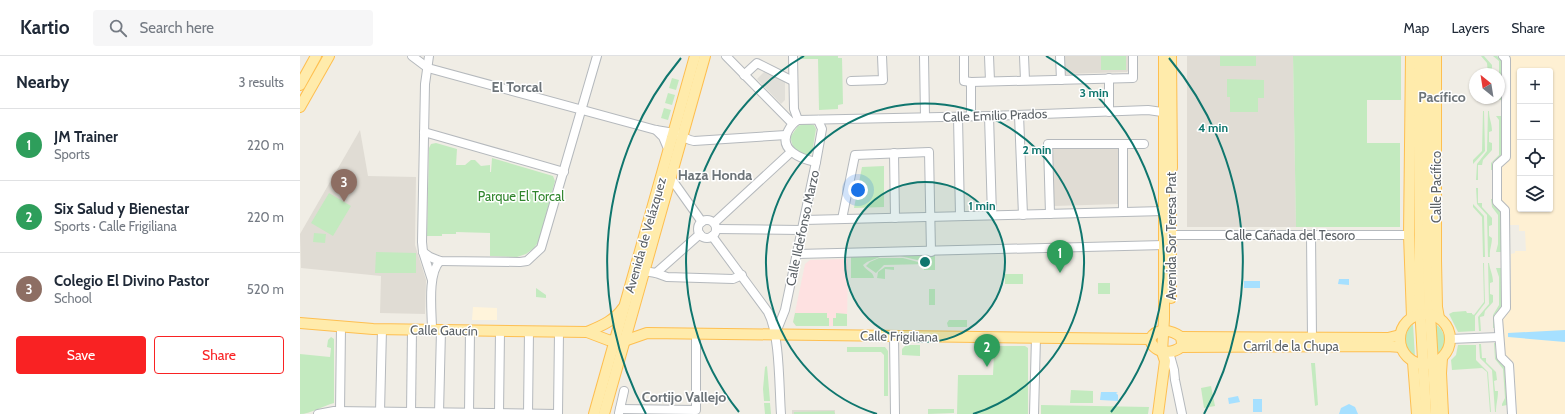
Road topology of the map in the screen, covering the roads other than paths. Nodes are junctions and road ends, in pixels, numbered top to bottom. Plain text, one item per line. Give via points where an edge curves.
1 (316, 56) edge
2 (329, 56) edge
3 (412, 56) edge
4 (420, 56) edge
5 (597, 56) edge
6 (695, 56) edge
7 (705, 56) edge
8 (726, 56) edge
9 (793, 56) edge
10 (882, 56) edge
11 (924, 56) edge
12 (964, 56) edge
13 (989, 56) edge
14 (1024, 56) edge
15 (1060, 56) edge
16 (1133, 56) edge
17 (1164, 56) edge
18 (1171, 56) edge
19 (1411, 56) edge
20 (1419, 56) edge
21 (1428, 56) edge
22 (1436, 56) edge
23 (1503, 56) edge
24 (428, 61) edge
25 (744, 75) junction
26 (1109, 78) junction
27 (1025, 80) junction
28 (1061, 80) junction
29 (794, 81) junction
30 (851, 81) dead end
31 (990, 81) junction
32 (970, 82) junction
33 (300, 85) edge
34 (300, 107) edge
35 (582, 109) junction
36 (1109, 112) junction
37 (1168, 113) junction
38 (1019, 115) junction
39 (971, 116) junction
40 (989, 116) junction
41 (925, 117) junction
42 (958, 117) junction
43 (818, 120) junction
44 (795, 122) junction
45 (656, 130) junction
46 (424, 132) junction
47 (678, 135) junction
48 (786, 135) junction
49 (1123, 144) junction
50 (1144, 144) dead end
51 (669, 151) junction
52 (791, 152) junction
53 (894, 154) junction
54 (816, 162) junction
55 (564, 172) junction
56 (670, 177) junction
57 (1164, 210) junction
58 (1123, 212) junction
59 (1050, 214) junction
60 (1023, 215) junction
61 (960, 216) junction
62 (992, 216) junction
63 (930, 217) junction
64 (895, 218) junction
65 (842, 219) junction
66 (804, 220) junction
67 (702, 222) junction
68 (714, 229) junction
69 (802, 230) junction
70 (700, 234) junction
71 (1410, 234) junction
72 (1171, 235) junction
73 (1311, 235) junction
74 (1164, 246) junction
75 (423, 252) junction
76 (931, 252) junction
77 (796, 254) junction
78 (440, 261) junction
79 (644, 271) junction
80 (656, 273) junction
81 (742, 276) junction
82 (432, 280) junction
83 (626, 305) junction
84 (1425, 316) junction
85 (630, 317) junction
86 (300, 323) edge
87 (606, 324) junction
88 (341, 326) junction
89 (382, 329) junction
90 (412, 329) junction
91 (436, 330) junction
92 (470, 330) junction
93 (500, 331) junction
94 (529, 331) junction
95 (1167, 331) junction
96 (559, 332) junction
97 (587, 332) junction
98 (647, 333) junction
99 (696, 333) junction
100 (775, 335) junction
101 (1400, 335) junction
102 (894, 336) junction
103 (1499, 336) junction
104 (1036, 337) junction
105 (1312, 338) junction
106 (1150, 339) junction
107 (1450, 339) junction
108 (616, 341) junction
109 (1181, 342) junction
110 (1401, 347) junction
111 (1165, 355) junction
112 (1442, 358) junction
113 (1422, 363) junction
114 (624, 391) dead end
115 (620, 411) edge
116 (328, 412) edge
117 (340, 412) junction
118 (380, 412) junction
119 (411, 413) edge
120 (440, 413) junction
121 (469, 413) edge
122 (499, 413) edge
123 (318, 414) edge
124 (528, 414) edge
125 (558, 414) edge
126 (594, 414) edge
127 (604, 414) edge
128 (781, 414) edge
129 (895, 414) edge
130 (1034, 414) edge
131 (1158, 414) edge
132 (1182, 414) edge
133 (1417, 414) edge
134 (1426, 414) edge
135 (1436, 414) edge
136 (1443, 414) edge
137 (1512, 414) edge

1 - 33 main road
2 - 34 main road
3 - 24 street
4 - 24 street
5 - 35 street
6 - 47 main road, Avenida de Velázquez
7 - 47 main road, Avenida de Velázquez
8 - 25 street
9 - 29 street
10 - 30 street via 883,80
11 - 41 street
12 - 32 street via 964,81
13 - 31 street
14 - 27 street
15 - 28 street
16 - 26 street via 1133,78
17 - 37 main road, Avenida Sor Teresa Prat
18 - 37 main road, Avenida Sor Teresa Prat
19 - 71 main road, Calle Pacífico
20 - 84 main road, Calle Pacífico
21 - 84 main road, Calle Pacífico
22 - 84 main road, Calle Pacífico via 1436,261
23 - 103 street via 1506,59 1506,157 1497,165 1497,202 1505,210 1506,308 1498,318
24 - 35 street
24 - 46 street
25 - 29 street via 757,63
25 - 44 street
26 - 28 street
26 - 36 street
27 - 28 street
27 - 31 street
29 - 44 street
31 - 32 street
32 - 39 street
35 - 45 street
35 - 55 street
36 - 37 street, Calle Emilio Prados via 1148,110
36 - 38 street, Calle Emilio Prados
37 - 57 main road, Avenida Sor Teresa Prat
37 - 72 main road, Avenida Sor Teresa Prat
38 - 40 street, Calle Emilio Prados
38 - 60 street
39 - 40 street, Calle Emilio Prados
39 - 42 street, Calle Emilio Prados
40 - 62 street
41 - 42 street, Calle Emilio Prados
41 - 43 street, Calle Emilio Prados
42 - 61 street
43 - 44 street
43 - 54 street, Calle Ildefonso Marzo via 822,129
44 - 48 street
45 - 47 street
45 - 51 street via 663,136
46 - 55 street
46 - 75 street
47 - 48 street via 694,141
47 - 51 main road, Avenida de Velázquez
47 - 56 main road, Avenida de Velázquez
48 - 52 street via 786,144
49 - 50 street
49 - 58 street
49 - 59 street via 1048,144
51 - 83 main road, Avenida de Velázquez
52 - 54 street via 801,159
52 - 68 street
53 - 63 street via 929,152
53 - 64 street
53 - 65 street via 855,155
54 - 66 street, Calle Ildefonso Marzo
55 - 78 street via 541,248 533,257 520,262
56 - 67 street
56 - 79 main road, Avenida de Velázquez
57 - 58 street
57 - 74 main road, Avenida Sor Teresa Prat
58 - 59 street
59 - 60 street
60 - 62 street
61 - 62 street
61 - 63 street
63 - 64 street
63 - 76 street
64 - 65 street
65 - 66 street
66 - 69 street, Calle Ildefonso Marzo
67 - 68 street via 709,220
67 - 70 street via 698,229
68 - 69 street
68 - 70 street via 707,237
68 - 81 street
69 - 77 street, Calle Ildefonso Marzo
70 - 80 street
71 - 73 street, Calle Cañada del Tesoro
71 - 84 main road, Calle Pacífico
72 - 73 street, Calle Cañada del Tesoro
72 - 95 main road, Avenida Sor Teresa Prat
73 - 105 street
74 - 76 street
74 - 95 main road, Avenida Sor Teresa Prat
75 - 78 street
75 - 82 street
76 - 77 street
77 - 100 street, Calle Ildefonso Marzo via 785,310
78 - 82 street
79 - 80 street
79 - 85 main road, Avenida de Velázquez
80 - 81 street via 667,277 705,279 733,279
81 - 100 street via 772,319
82 - 91 street
83 - 87 main road, Calle Gaucín via 618,316
83 - 108 main road, Avenida de Velázquez
84 - 101 main road via 1402,327
84 - 107 main road, Calle Pacífico via 1447,327
84 - 113 main road, Calle Pacífico
85 - 98 main road via 635,326
85 - 108 main road, Avenida de Velázquez
86 - 88 main road, Calle Gaucín
87 - 97 main road, Calle Gaucín
87 - 108 main road via 604,330
88 - 89 main road, Calle Gaucín
88 - 117 street
89 - 90 main road, Calle Gaucín
89 - 118 street
90 - 91 main road, Calle Gaucín
90 - 119 street
91 - 92 main road, Calle Gaucín
91 - 120 street
92 - 93 main road, Calle Gaucín
92 - 121 street
93 - 94 main road, Calle Gaucín
93 - 122 street
94 - 96 main road, Calle Gaucín
94 - 124 street
95 - 106 main road via 1155,333
95 - 109 main road via 1176,333
95 - 111 main road, Avenida Sor Teresa Prat
96 - 97 main road, Calle Gaucín
96 - 125 street
97 - 108 main road, Calle Gaucín
98 - 99 main road, Calle Frigiliana
98 - 108 main road, Calle Frigiliana
99 - 100 main road, Calle Frigiliana
99 - 115 street via 696,410
100 - 102 main road, Calle Frigiliana
100 - 128 street
101 - 105 main road, Carril de la Chupa via 1388,338
101 - 110 main road
102 - 104 main road, Calle Frigiliana
102 - 129 street
103 - 107 street
103 - 137 street via 1501,357 1509,365
104 - 106 main road, Calle Frigiliana
104 - 130 street
105 - 109 main road, Carril de la Chupa
106 - 111 main road via 1154,347
107 - 112 main road
108 - 126 main road, Avenida de Velázquez
108 - 127 main road, Avenida de Velázquez
109 - 110 main road, Carril de la Chupa
109 - 111 main road via 1177,350
110 - 113 main road via 1407,357
111 - 131 main road
111 - 132 street, Avenida Sor Teresa Prat via 1174,370
112 - 113 main road
112 - 136 main road via 1440,373
113 - 133 main road, Calle Pacífico
113 - 134 main road, Calle Pacífico
113 - 135 main road, Calle Pacífico
114 - 115 street
116 - 117 street
116 - 123 street
117 - 118 street
118 - 119 street
119 - 120 street
120 - 121 street
121 - 122 street
122 - 124 street
124 - 125 street

